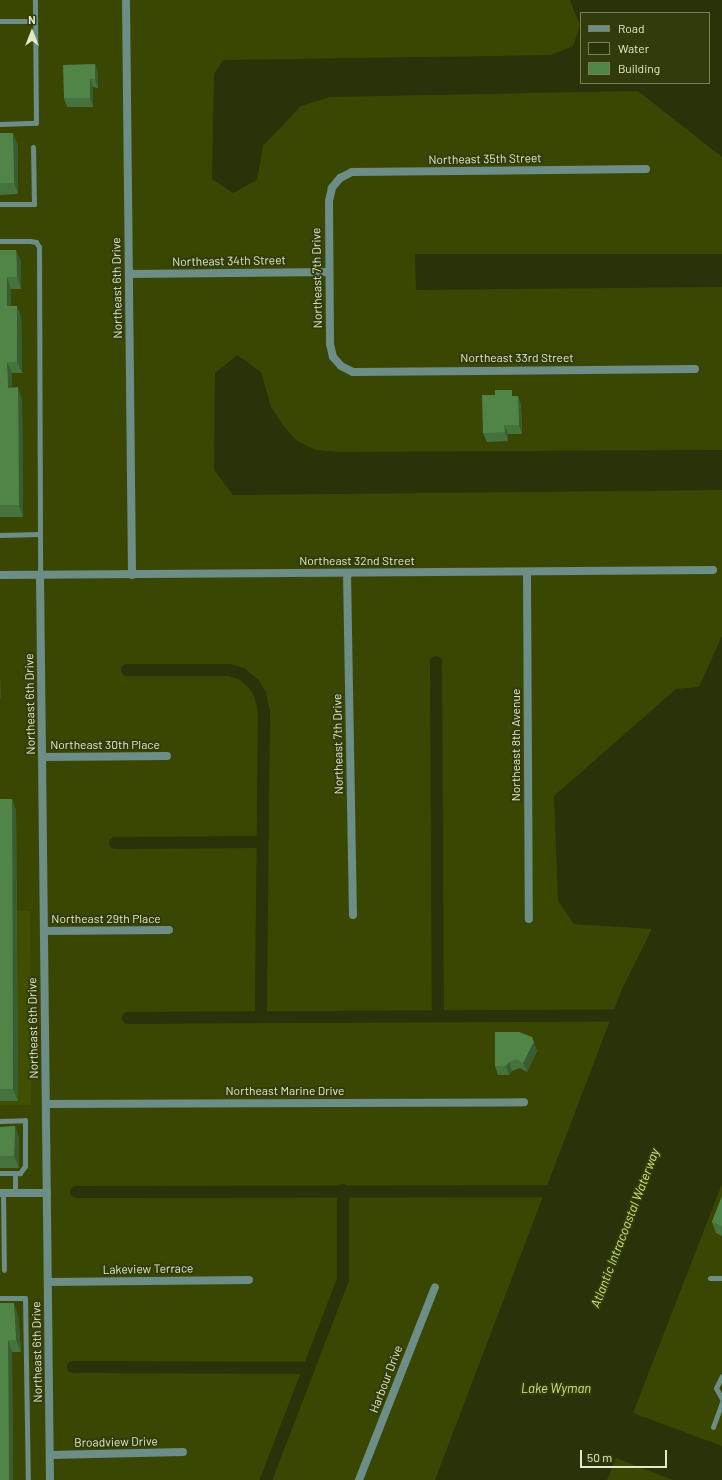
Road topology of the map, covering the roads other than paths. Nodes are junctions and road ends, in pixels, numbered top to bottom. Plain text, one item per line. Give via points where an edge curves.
1 (35, 0) edge
2 (126, 0) edge
3 (0, 21) edge
4 (35, 21) junction
5 (0, 124) edge
6 (33, 147) dead end
7 (646, 169) dead end
8 (332, 188) joint
9 (0, 204) edge
10 (0, 241) edge
11 (330, 272) junction
12 (129, 274) junction
13 (341, 366) joint
14 (695, 369) dead end
15 (40, 534) junction
16 (0, 535) edge
17 (713, 570) dead end
18 (527, 572) junction
19 (347, 573) junction
20 (0, 575) edge
21 (40, 575) junction
22 (132, 575) junction
23 (167, 756) dead end
24 (43, 757) junction
25 (353, 915) dead end
26 (529, 918) dead end
27 (169, 930) dead end
28 (44, 931) junction
29 (524, 1102) dead end
30 (46, 1104) junction
31 (0, 1121) edge
32 (0, 1173) edge
33 (15, 1173) junction
34 (1, 1193) edge
35 (15, 1193) junction
36 (47, 1193) junction
37 (2, 1229) edge
38 (4, 1270) dead end
39 (710, 1278) dead end
40 (722, 1278) edge
41 (249, 1280) dead end
42 (48, 1282) junction
43 (435, 1287) dead end
44 (0, 1298) edge
45 (722, 1376) edge
46 (722, 1399) edge
47 (722, 1402) edge
48 (713, 1427) dead end
49 (183, 1452) dead end
50 (50, 1455) junction
51 (28, 1480) edge
52 (50, 1480) edge
53 (359, 1480) edge

1 - 4 lane
2 - 12 street, Northeast 6th Drive
3 - 4 lane
4 - 5 lane via 36,123
6 - 9 lane via 34,204
7 - 8 street, Northeast 35th Street via 352,172 340,178
8 - 11 street, Northeast 7th Drive via 329,201
10 - 15 lane via 30,241 36,242 38,247
11 - 12 street, Northeast 34th Street
11 - 13 street, Northeast 7th Drive via 330,344 333,357
12 - 22 street, Northeast 6th Drive
13 - 14 street, Northeast 33rd Street via 353,372
15 - 16 lane
15 - 21 lane
17 - 18 street, Northeast 32nd Street
18 - 19 street, Northeast 32nd Street
18 - 26 street, Northeast 8th Avenue
19 - 22 street, Northeast 32nd Street
19 - 25 street, Northeast 7th Drive
20 - 21 street, Northeast 32nd Street
21 - 22 street, Northeast 32nd Street
21 - 24 street, Northeast 6th Drive
23 - 24 street, Northeast 30th Place
24 - 28 street, Northeast 6th Drive
27 - 28 street, Northeast 29th Place
28 - 30 street, Northeast 6th Drive
29 - 30 street, Northeast Marine Drive
30 - 36 street, Northeast 6th Drive
31 - 33 lane via 25,1120 25,1166 20,1173
32 - 33 lane
33 - 35 lane
34 - 35 street
34 - 37 lane
35 - 36 street
36 - 42 street, Northeast 6th Drive
37 - 38 lane
39 - 40 lane
41 - 42 street, Lakeview Terrace
42 - 50 street, Northeast 6th Drive
43 - 53 street, Harbour Drive
44 - 51 lane via 25,1298
45 - 46 lane via 716,1388
47 - 48 lane
49 - 50 street, Broadview Drive
50 - 52 street, Northeast 6th Drive

